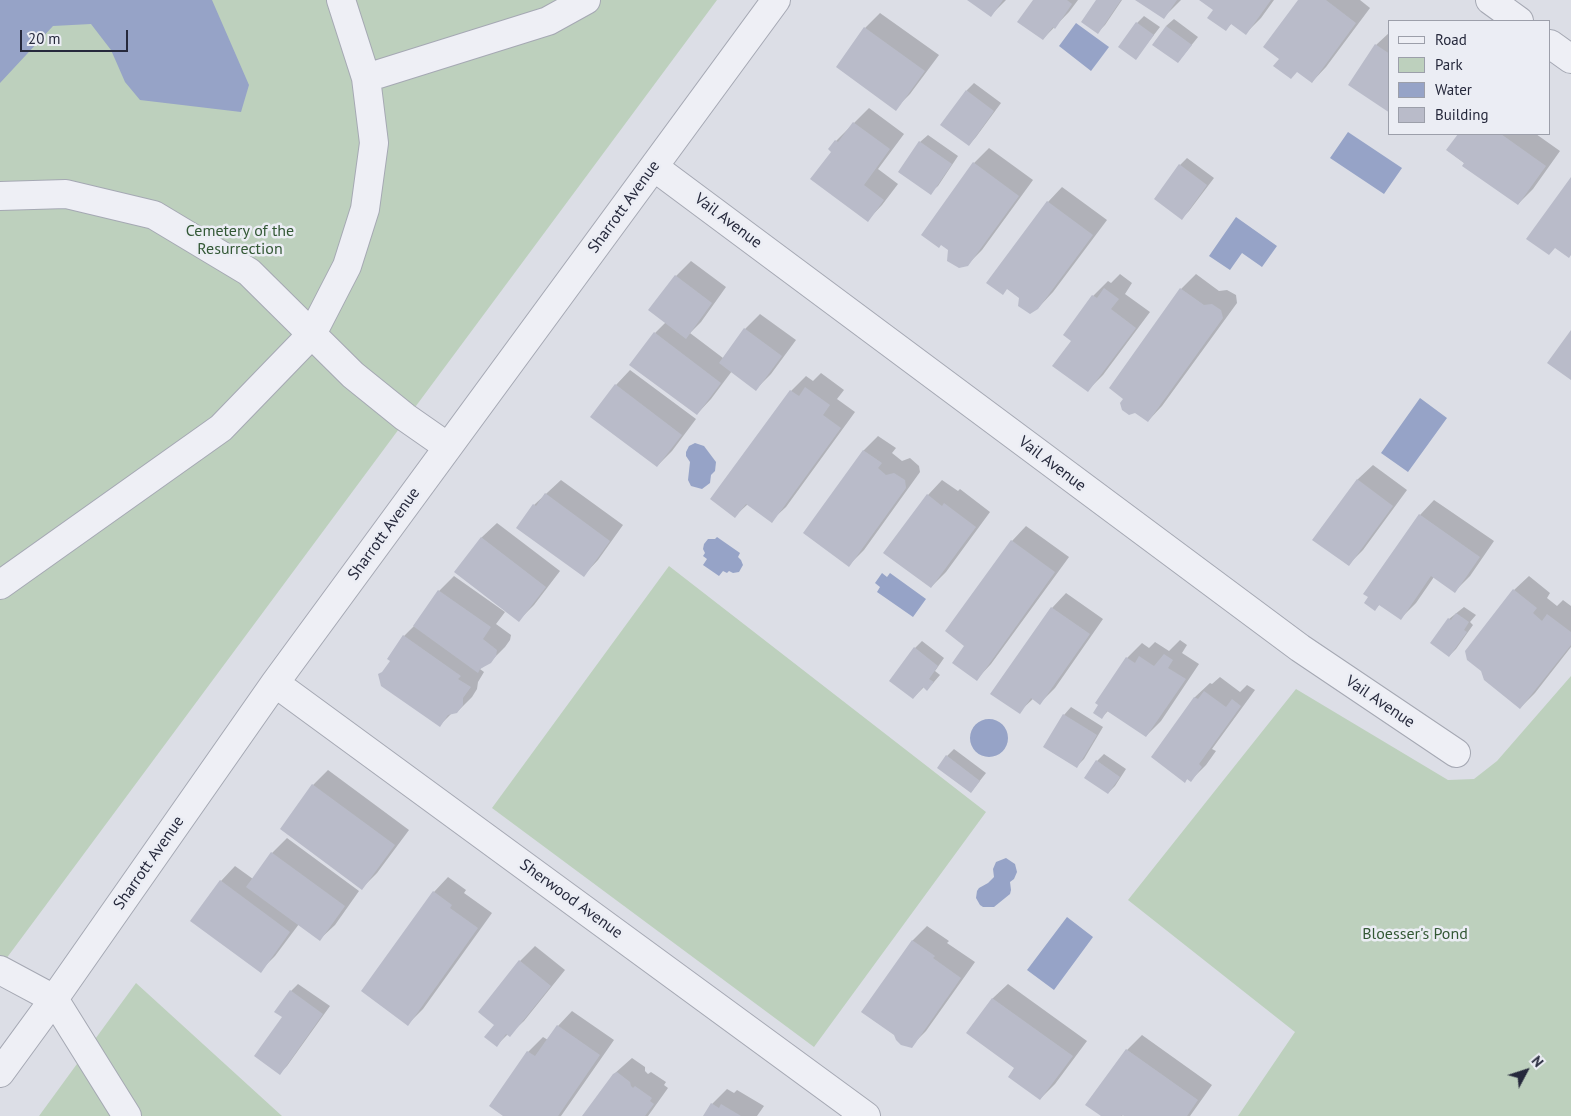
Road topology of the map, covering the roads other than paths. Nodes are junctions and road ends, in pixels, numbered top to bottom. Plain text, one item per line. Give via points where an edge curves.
1 (341, 0) edge
2 (586, 0) edge
3 (776, 0) edge
4 (1490, 0) edge
5 (1518, 20) edge
6 (1551, 45) edge
7 (1571, 59) edge
8 (366, 78) junction
9 (654, 166) junction
10 (0, 196) edge
11 (312, 334) junction
12 (448, 447) junction
13 (0, 585) edge
14 (275, 683) junction
15 (1456, 753) dead end
16 (0, 970) edge
17 (54, 1000) junction
18 (0, 1073) edge
19 (127, 1116) edge
20 (866, 1116) edge

1 - 8 street
2 - 8 street via 548,21
3 - 9 street, Sharrott Avenue
4 - 5 street
6 - 7 street
8 - 11 street via 374,143 365,209 347,266
9 - 12 street, Sharrott Avenue
9 - 15 street, Vail Avenue via 1300,648
10 - 11 street via 66,194 154,215 248,272
11 - 12 street via 353,375
11 - 13 street via 221,428
12 - 14 street, Sharrott Avenue
14 - 17 street, Sharrott Avenue
14 - 20 street, Sherwood Avenue
16 - 17 street
17 - 18 street, Sharrott Avenue
17 - 19 street

